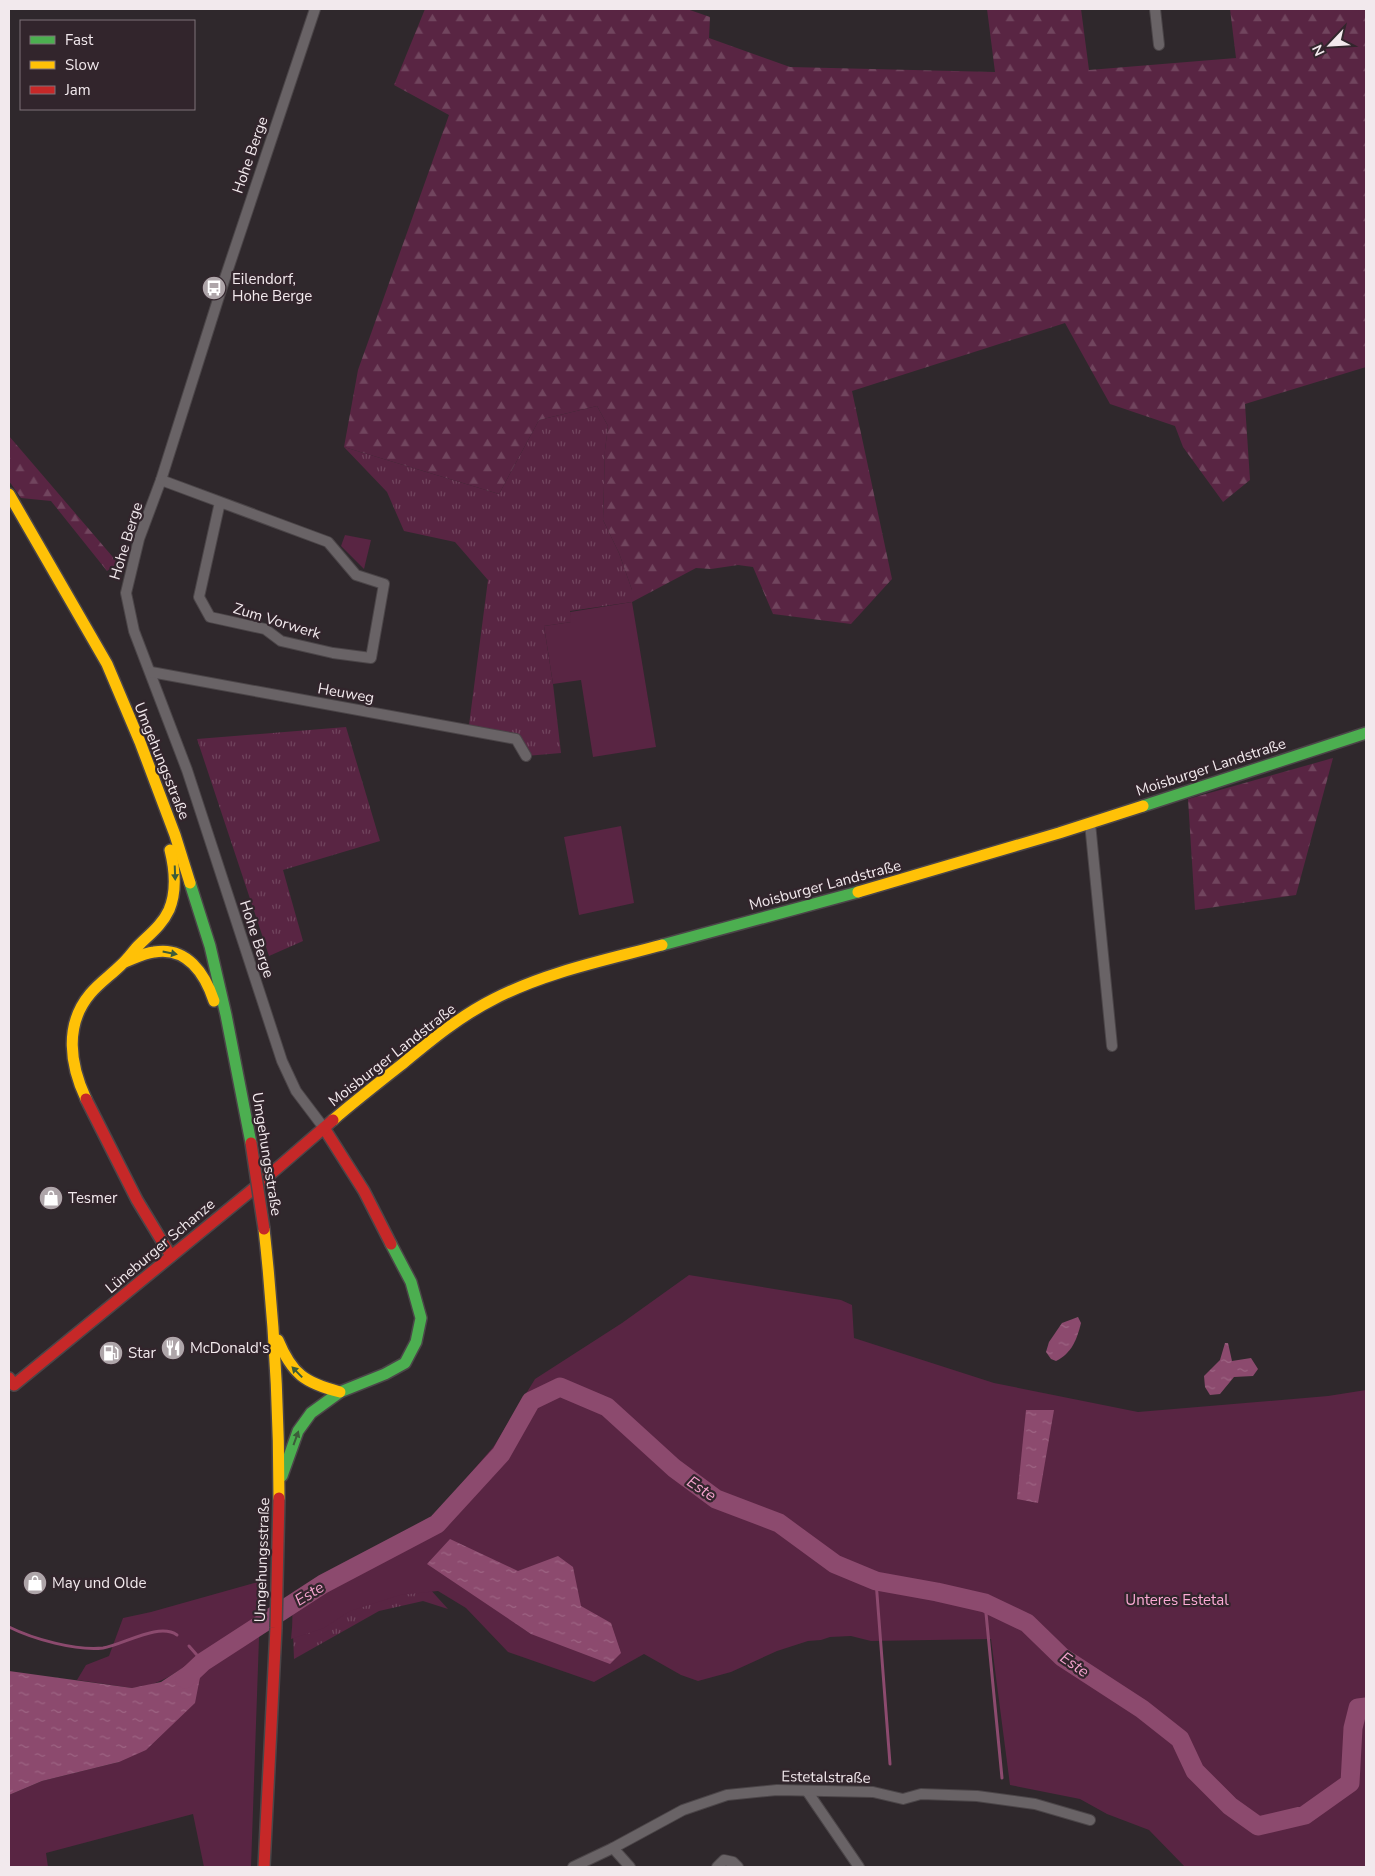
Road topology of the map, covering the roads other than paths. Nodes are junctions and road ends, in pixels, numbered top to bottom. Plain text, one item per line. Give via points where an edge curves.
1 (315, 9) edge
2 (1155, 9) edge
3 (1159, 44) dead end
4 (161, 480) junction
5 (9, 494) edge
6 (220, 502) junction
7 (151, 672) junction
8 (1366, 732) edge
9 (140, 742) junction
10 (526, 756) dead end
11 (1090, 823) junction
12 (124, 963) junction
13 (1112, 1046) dead end
14 (240, 1084) junction
15 (324, 1128) junction
16 (172, 1256) junction
17 (274, 1329) junction
18 (10, 1384) edge
19 (340, 1392) junction
20 (279, 1484) junction
21 (807, 1791) junction
22 (1090, 1820) dead end
23 (614, 1848) junction
24 (264, 1867) edge
25 (573, 1867) edge
26 (630, 1867) edge
27 (717, 1867) edge
28 (738, 1867) edge
29 (859, 1867) edge

1 - 4 street, Hohe Berge
2 - 3 street
4 - 6 street, Zum Vorwerk
4 - 7 street, Hohe Berge via 139,539 126,593 134,631
5 - 9 main road, Umgehungsstraße via 107,664
6 - 6 street, Zum Vorwerk via 328,542 356,575 384,584 372,658 281,641 265,630 210,617 199,597
7 - 10 street, Heuweg via 516,739
7 - 15 street, Hohe Berge via 187,770 282,1061 296,1091
8 - 11 main road, Moisburger Landstraße
9 -> 12 main road via 175,867 175,888 162,921
9 - 14 main road, Umgehungsstraße via 198,904
11 - 13 street
11 - 15 main road, Moisburger Landstraße via 520,988 463,1017
12 -> 14 main road via 159,950 179,954 194,964 205,976 212,992
12 - 16 main road via 85,999 76,1016 72,1036 74,1063 82,1090 113,1155
14 - 17 main road, Umgehungsstraße, bridge via 264,1229
15 - 16 main road, Lüneburger Schanze
15 - 19 main road via 364,1191 411,1282 421,1318 416,1342 405,1363
16 - 18 main road, Lüneburger Schanze
19 -> 17 main road via 310,1384 294,1370 283,1354
17 - 20 main road, Umgehungsstraße
20 -> 19 main road via 298,1431 311,1413
20 - 24 main road, Umgehungsstraße
21 - 22 street, Estetalstraße via 873,1792 903,1799 920,1794 976,1796 1035,1804
21 - 23 street, Estetalstraße via 776,1790 727,1795 683,1810
21 - 29 street
23 - 25 street, Estetalstraße
23 - 26 street
27 - 28 street via 724,1860

